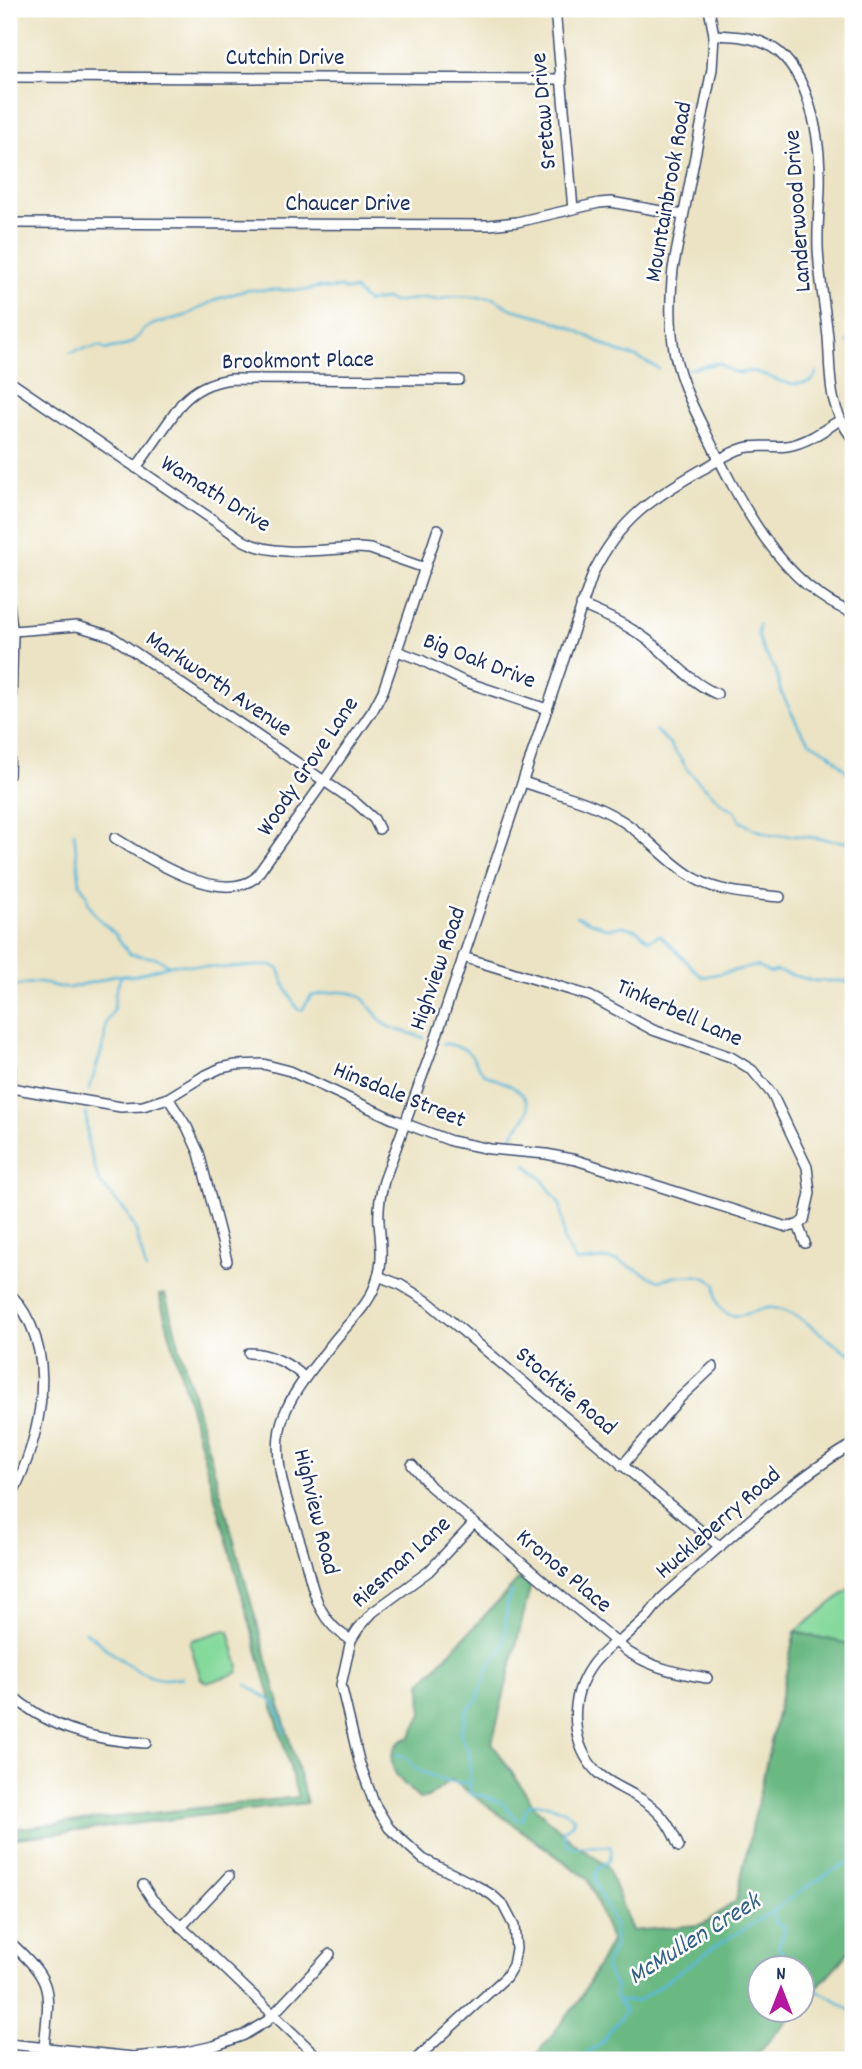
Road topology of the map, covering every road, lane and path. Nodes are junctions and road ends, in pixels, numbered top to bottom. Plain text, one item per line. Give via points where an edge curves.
1 (555, 9) edge
2 (709, 9) edge
3 (714, 35) junction
4 (9, 77) edge
5 (562, 79) junction
6 (573, 209) junction
7 (683, 215) junction
8 (9, 223) edge
9 (460, 380) dead end
10 (9, 381) edge
11 (840, 420) junction
12 (853, 439) edge
13 (718, 460) junction
14 (136, 468) junction
15 (438, 529) dead end
16 (425, 568) junction
17 (9, 604) edge
18 (581, 605) junction
19 (853, 613) edge
20 (13, 631) junction
21 (397, 651) junction
22 (717, 694) dead end
23 (547, 709) junction
24 (9, 775) edge
25 (324, 781) junction
26 (523, 782) junction
27 (379, 829) dead end
28 (115, 838) dead end
29 (780, 897) dead end
30 (463, 957) junction
31 (9, 1047) edge
32 (10, 1093) edge
33 (169, 1098) junction
34 (404, 1123) junction
35 (798, 1226) junction
36 (805, 1244) dead end
37 (227, 1261) dead end
38 (379, 1276) junction
39 (9, 1292) edge
40 (249, 1353) dead end
41 (713, 1367) dead end
42 (305, 1378) junction
43 (853, 1444) edge
44 (412, 1465) dead end
45 (622, 1465) junction
46 (9, 1501) edge
47 (474, 1523) junction
48 (720, 1548) junction
49 (351, 1640) junction
50 (617, 1642) junction
51 (707, 1678) dead end
52 (9, 1693) edge
53 (146, 1743) dead end
54 (679, 1847) dead end
55 (229, 1876) dead end
56 (143, 1885) dead end
57 (181, 1927) junction
58 (9, 1941) edge
59 (330, 1954) dead end
60 (273, 2014) junction
61 (9, 2044) edge
62 (44, 2047) junction
63 (158, 2058) edge
64 (321, 2060) edge
65 (415, 2060) edge

1 - 5 street, Sretaw Drive
2 - 3 street, Mountainbrook Road
3 - 7 street, Mountainbrook Road via 712,69
3 - 11 street, Landerwood Drive via 752,39 772,47 800,78 818,150 818,247 831,392
4 - 5 street, Cutchin Drive
5 - 6 street, Sretaw Drive
6 - 7 street, Chaucer Drive via 611,202
6 - 8 street, Chaucer Drive via 489,225
7 - 13 street, Mountainbrook Road via 670,293 673,341 687,396
9 - 14 street, Brookmont Place via 218,381 198,389 180,404
10 - 14 street, Wamath Drive
11 - 12 street, Landerwood Drive
11 - 13 street, Highview Road via 800,443 748,447
13 - 18 street, Highview Road via 657,496 626,523 602,556
13 - 19 street, Mountainbrook Road via 755,523 788,565 817,594
14 - 16 street, Wamath Drive via 256,547 273,551 359,548
15 - 16 street, Woody Grove Lane
16 - 21 street, Woody Grove Lane
17 - 20 street
18 - 22 street via 636,632 690,678
18 - 23 street, Highview Road
20 - 24 street
20 - 25 street, Markworth Avenue via 77,626 111,636
21 - 23 street, Big Oak Drive via 463,681
21 - 25 street, Woody Grove Lane via 373,710
23 - 26 street, Highview Road
25 - 27 street, Markworth Avenue via 368,812
25 - 28 street, Woody Grove Lane via 258,875 240,886 231,888 183,876
26 - 29 street via 619,818 702,882
26 - 30 street, Highview Road
30 - 34 street, Highview Road
30 - 35 street, Tinkerbell Lane via 590,996 653,1030 731,1057 752,1070 772,1094 807,1167 810,1193 804,1220
31 - 32 street
32 - 33 street, Hinsdale Street via 128,1107
33 - 34 street, Hinsdale Street via 221,1068 263,1064 290,1071
33 - 37 street via 199,1153
34 - 35 street, Hinsdale Street via 473,1146 576,1160 787,1227
34 - 38 street, Highview Road via 380,1196
35 - 36 street
38 - 42 street, Highview Road via 360,1311
38 - 45 street, Stocktie Road via 427,1301
39 - 46 street via 34,1335 43,1378 41,1408
40 - 42 street via 281,1361
41 - 45 street
42 - 49 street, Highview Road via 282,1423 280,1471 318,1604 329,1624
43 - 48 street, Huckleberry Road via 808,1473
44 - 47 street, Kronos Place
45 - 48 street, Stocktie Road
47 - 49 street, Riesman Lane via 429,1571 373,1612
47 - 50 street, Kronos Place
48 - 50 street, Huckleberry Road
49 - 65 street, Riesman Lane via 341,1685 374,1804 404,1844 492,1895 514,1926 516,1949 506,1978
50 - 51 street, Kronos Place via 645,1663
50 - 54 street, Huckleberry Road via 591,1666 577,1695 579,1740 598,1773 656,1810 670,1825
52 - 53 street via 25,1709 64,1728 108,1740
55 - 57 street
56 - 57 street
57 - 60 street
58 - 62 street via 35,1966 46,1985
59 - 60 street
60 - 63 street via 244,2035
60 - 64 street
61 - 62 street
62 - 63 street

